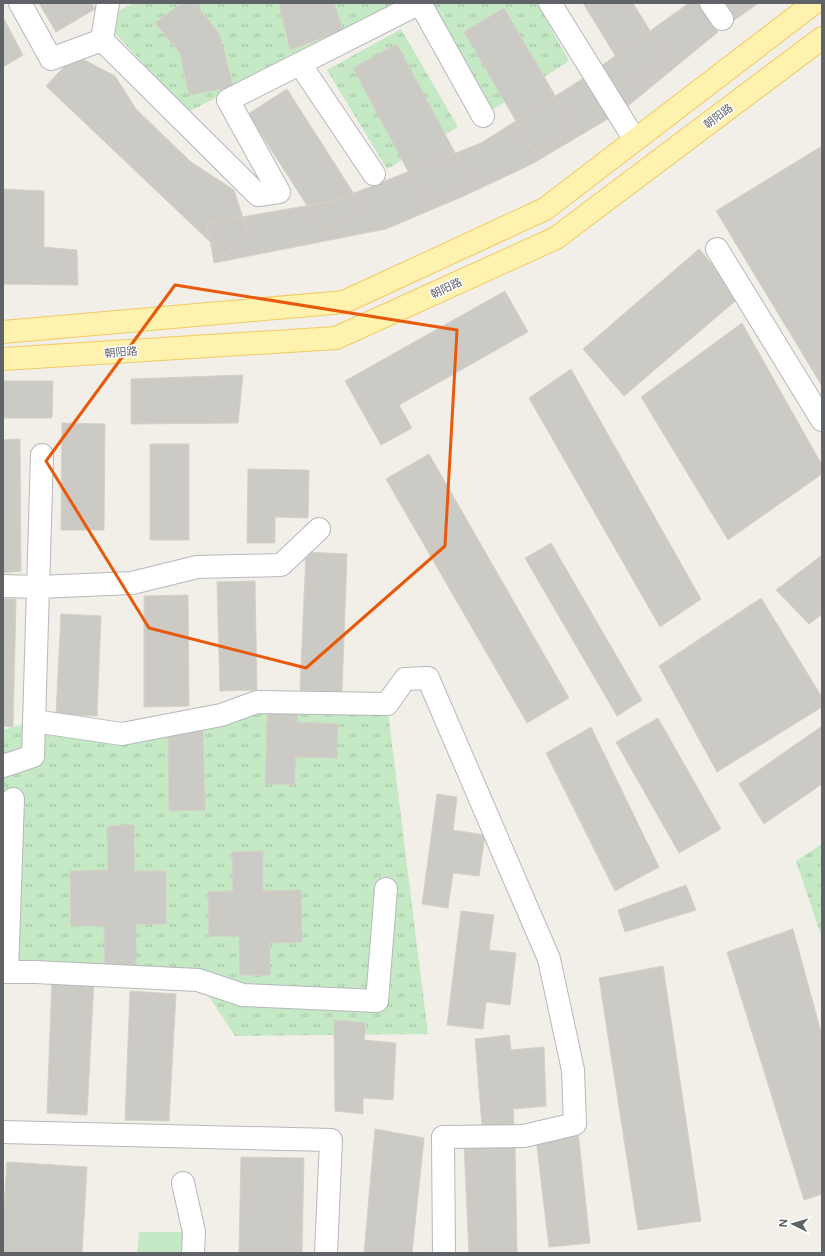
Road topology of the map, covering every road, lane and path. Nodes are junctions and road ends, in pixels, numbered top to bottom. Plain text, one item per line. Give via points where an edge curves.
1 (20, 3) edge
2 (108, 3) edge
3 (420, 3) edge
4 (550, 3) edge
5 (814, 3) edge
6 (822, 38) edge
7 (102, 40) junction
8 (300, 64) junction
9 (482, 116) dead end
10 (635, 140) junction
11 (374, 174) dead end
12 (717, 249) dead end
13 (3, 332) edge
14 (3, 359) edge
15 (822, 420) edge
16 (42, 455) dead end
17 (319, 529) dead end
18 (3, 586) edge
19 (38, 586) junction
20 (34, 721) junction
21 (3, 766) edge
22 (13, 799) dead end
23 (386, 890) dead end
24 (5, 972) edge
25 (3, 1132) edge
26 (183, 1183) dead end
27 (193, 1253) edge
28 (326, 1253) edge
29 (444, 1253) edge

1 - 7 lane via 51,59
2 - 7 lane
3 - 8 lane
3 - 9 lane
4 - 10 lane
5 - 10 main road
6 - 14 main road, 朝阳路 via 556,238 336,338
7 - 8 lane via 258,195 279,192 228,100
8 - 11 lane
10 - 13 main road via 545,209 344,302
12 - 15 lane
16 - 19 lane
17 - 19 lane via 281,565 197,567 132,583
18 - 19 lane
19 - 20 lane
20 - 21 lane via 33,756
20 - 29 lane via 122,734 220,715 257,702 387,704 405,679 428,678 549,960 573,1070 575,1124 524,1136 443,1138
22 - 24 lane
23 - 24 lane via 377,1001 243,995 198,980
25 - 28 lane via 332,1140
26 - 27 lane via 194,1232

